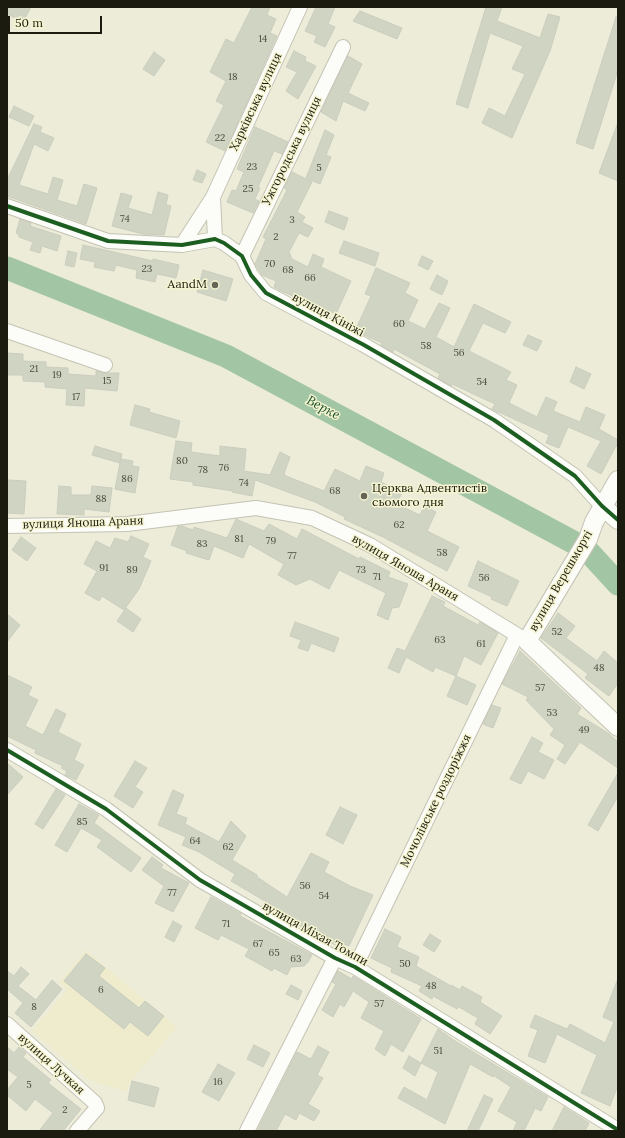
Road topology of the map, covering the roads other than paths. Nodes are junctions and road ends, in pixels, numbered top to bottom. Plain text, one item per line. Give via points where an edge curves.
1 (300, 7) edge
2 (343, 47) dead end
3 (213, 196) junction
4 (7, 206) edge
5 (215, 239) junction
6 (182, 245) junction
7 (242, 256) junction
8 (7, 331) edge
9 (105, 365) dead end
10 (618, 480) edge
11 (602, 506) junction
12 (618, 520) edge
13 (7, 526) edge
14 (522, 638) junction
15 (618, 728) edge
16 (7, 750) edge
17 (335, 958) junction
18 (355, 967) junction
19 (7, 1024) edge
20 (618, 1130) edge
21 (78, 1131) edge
22 (247, 1131) edge

1 - 3 street, Харківська вулиця
2 - 7 street, Ужгородська вулиця
3 - 5 street, Харківська вулиця
3 - 6 street, Харківська вулиця
4 - 6 street via 108,241
5 - 6 street
5 - 7 street, вулиця Кініжі
7 - 11 street, вулиця Кініжі via 251,275 266,293 364,345 494,420 575,476
8 - 9 street
10 - 11 street, вулиця Верешморті
11 - 12 street, вулиця Кініжі
11 - 14 street, вулиця Верешморті via 588,539
13 - 14 street, вулиця Яноша Араня via 127,524 256,508 312,518 370,545
14 - 15 street, вулиця Яноша Араня
14 - 18 street, Мочолівське роздоріжжя
16 - 17 street, вулиця Міхая Томпи via 106,809 200,880
17 - 18 street, вулиця Міхая Томпи
17 - 22 street
18 - 20 street, вулиця Міхая Томпи
19 - 21 street, вулиця Лучкая via 95,1103 97,1108

